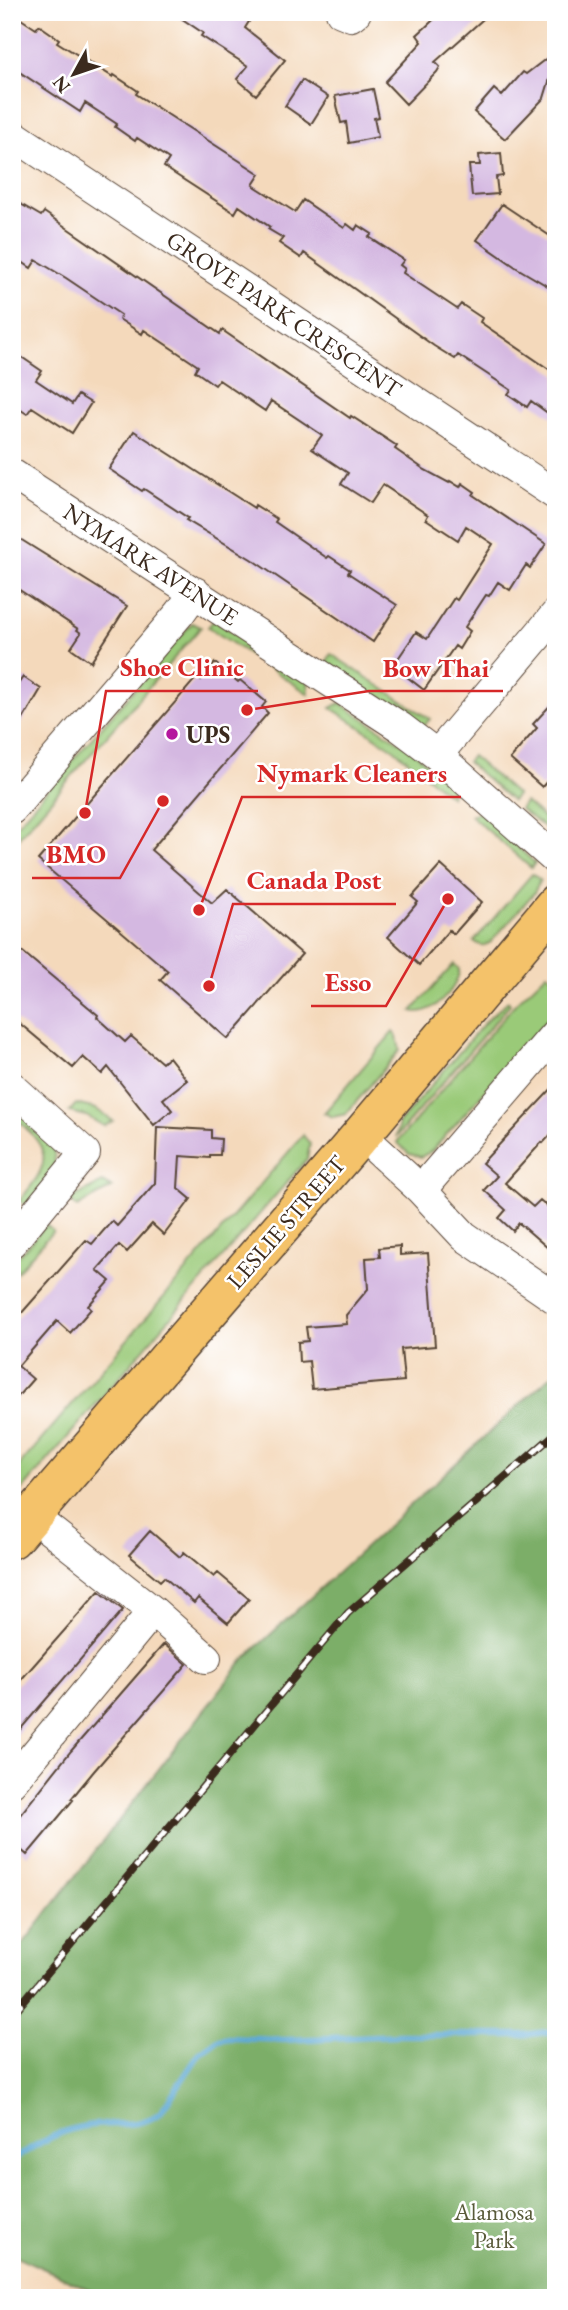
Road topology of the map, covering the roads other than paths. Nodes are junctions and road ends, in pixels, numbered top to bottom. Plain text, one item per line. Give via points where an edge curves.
1 (341, 12) edge
2 (356, 12) edge
3 (12, 134) edge
4 (12, 474) edge
5 (556, 495) edge
6 (195, 592) junction
7 (556, 614) edge
8 (437, 755) junction
9 (12, 809) edge
10 (556, 860) edge
11 (556, 903) edge
12 (556, 1033) edge
13 (12, 1087) edge
14 (361, 1135) junction
15 (421, 1190) junction
16 (12, 1242) edge
17 (556, 1299) edge
18 (22, 1527) edge
19 (153, 1611) junction
20 (206, 1658) dead end
21 (12, 1782) edge

1 - 2 street via 351,16
3 - 5 street, GROVE PARK CRESCENT
4 - 6 street, NYMARK AVENUE
6 - 8 street, NYMARK AVENUE
6 - 9 street
7 - 8 street
8 - 10 street, NYMARK AVENUE
11 - 14 main road, LESLIE STREET
12 - 15 street
13 - 16 street via 85,1153
14 - 15 street
14 - 18 main road, LESLIE STREET
15 - 17 street via 464,1236
18 - 19 street
19 - 20 street
19 - 21 street

